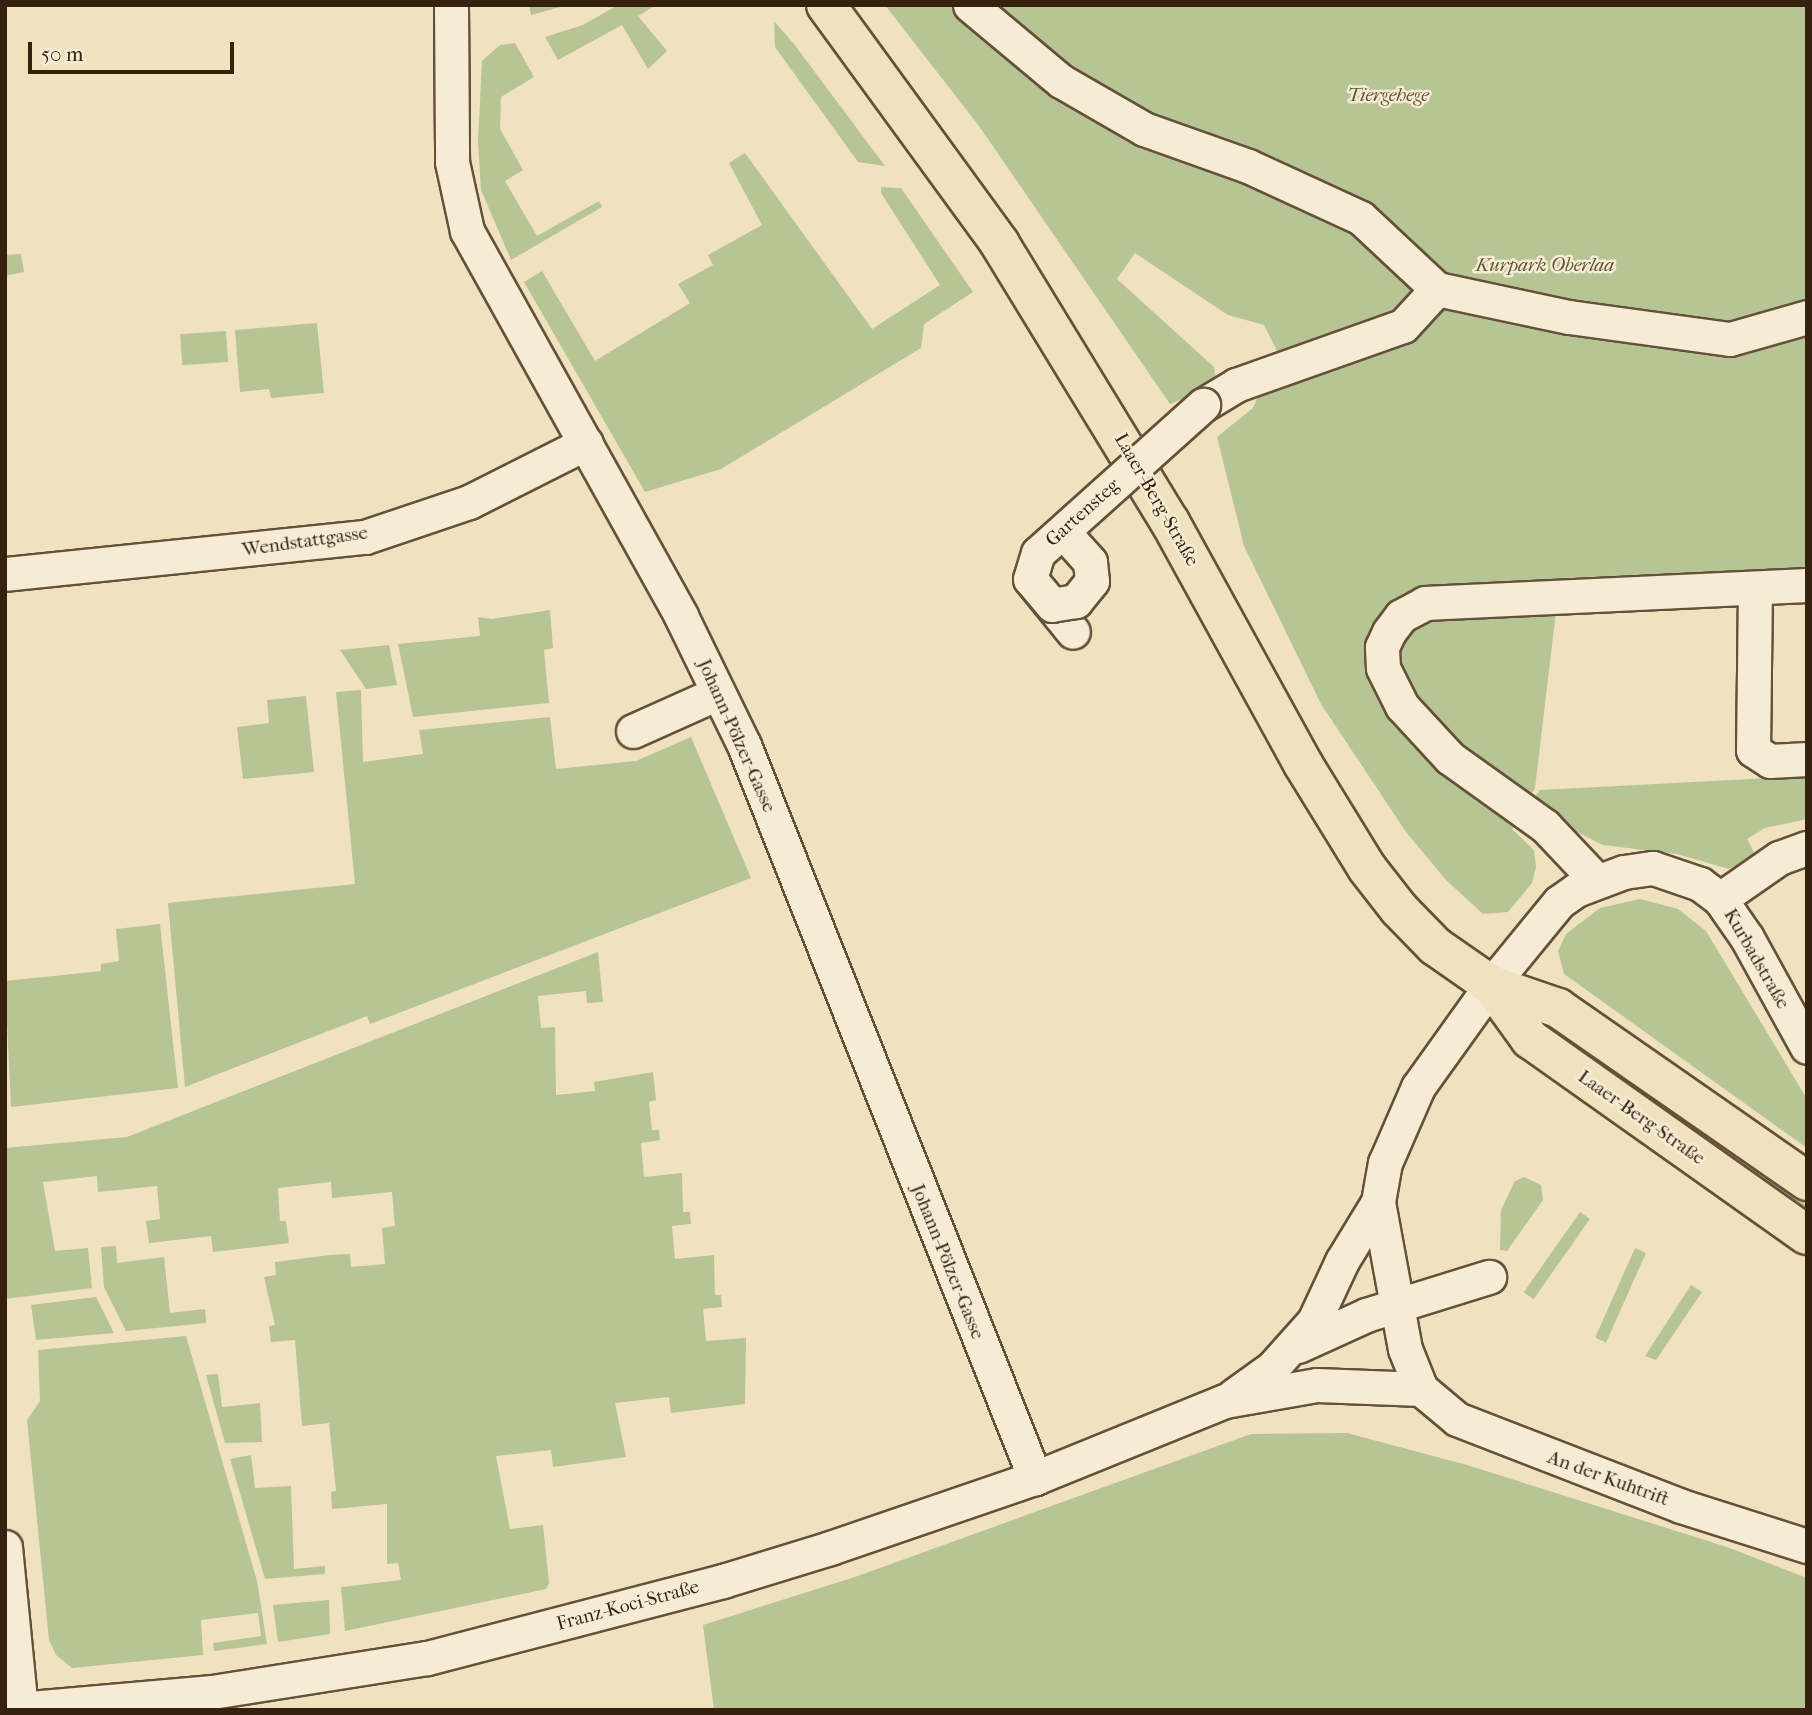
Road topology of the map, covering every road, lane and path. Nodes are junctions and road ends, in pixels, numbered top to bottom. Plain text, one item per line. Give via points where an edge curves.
1 (451, 5) edge
2 (826, 5) edge
3 (970, 5) edge
4 (1437, 289) junction
5 (1807, 317) edge
6 (586, 443) junction
7 (5, 574) edge
8 (1807, 585) edge
9 (1755, 588) junction
10 (1073, 632) dead end
11 (718, 692) junction
12 (634, 731) dead end
13 (1807, 759) edge
14 (1807, 848) edge
15 (1597, 881) junction
16 (1720, 899) junction
17 (1490, 985) junction
18 (1807, 1047) edge
19 (1807, 1181) edge
20 (1378, 1202) junction
21 (1807, 1235) edge
22 (1489, 1277) dead end
23 (1399, 1306) junction
24 (1293, 1348) junction
25 (1421, 1389) junction
26 (1225, 1401) junction
27 (1035, 1478) junction
28 (1807, 1546) edge
29 (5, 1547) edge
30 (8, 1610) edge
31 (16, 1709) edge

1 - 6 street, Johann-Pölzer-Gasse via 452,162 460,210 500,296
2 - 17 main road, Laaer-Berg-Straße via 1000,244 1085,379 1367,868 1435,946
3 - 4 street via 1061,81 1144,129 1248,166 1362,218
4 - 5 street via 1569,317 1730,339
4 - 10 street, Gartensteg, bridge via 1403,326 1214,399 1038,553 1030,579 1039,595 1052,605 1076,601 1093,581 1090,562 1074,544 1047,547 1035,555 1030,570 1040,594
6 - 7 street, Wendstattgasse via 469,502 365,537
6 - 11 street, Johann-Pölzer-Gasse
8 - 9 street
9 - 13 street via 1754,750 1770,761
9 - 15 street via 1425,603 1401,616 1389,632 1382,647 1383,668 1402,706 1450,758 1545,827
11 - 12 street
11 - 27 street, Johann-Pölzer-Gasse via 747,754
14 - 16 street via 1779,858
15 - 16 street, Kurbadstraße via 1653,868 1700,884
15 - 17 street, Kurbadstraße via 1559,902
16 - 18 street, Kurbadstraße
17 - 19 main road, Laaer-Berg-Straße via 1558,1008
17 - 20 street, Franz-Koci-Straße via 1418,1087 1385,1163
17 - 21 main road, Laaer-Berg-Straße via 1530,1040
20 - 23 street, Franz-Koci-Straße
20 - 24 street, Franz-Koci-Straße via 1342,1261 1314,1321
22 - 23 street
23 - 24 street, Franz-Koci-Straße via 1366,1315
23 - 25 street, Franz-Koci-Straße via 1405,1349
24 - 26 street, Franz-Koci-Straße
25 - 26 street, Franz-Koci-Straße via 1317,1385
25 - 28 street, An der Kuhtrift via 1457,1419 1530,1451
26 - 27 street, Franz-Koci-Straße
27 - 31 street, Franz-Koci-Straße via 723,1581 427,1658 212,1692
29 - 30 street
30 - 31 street

